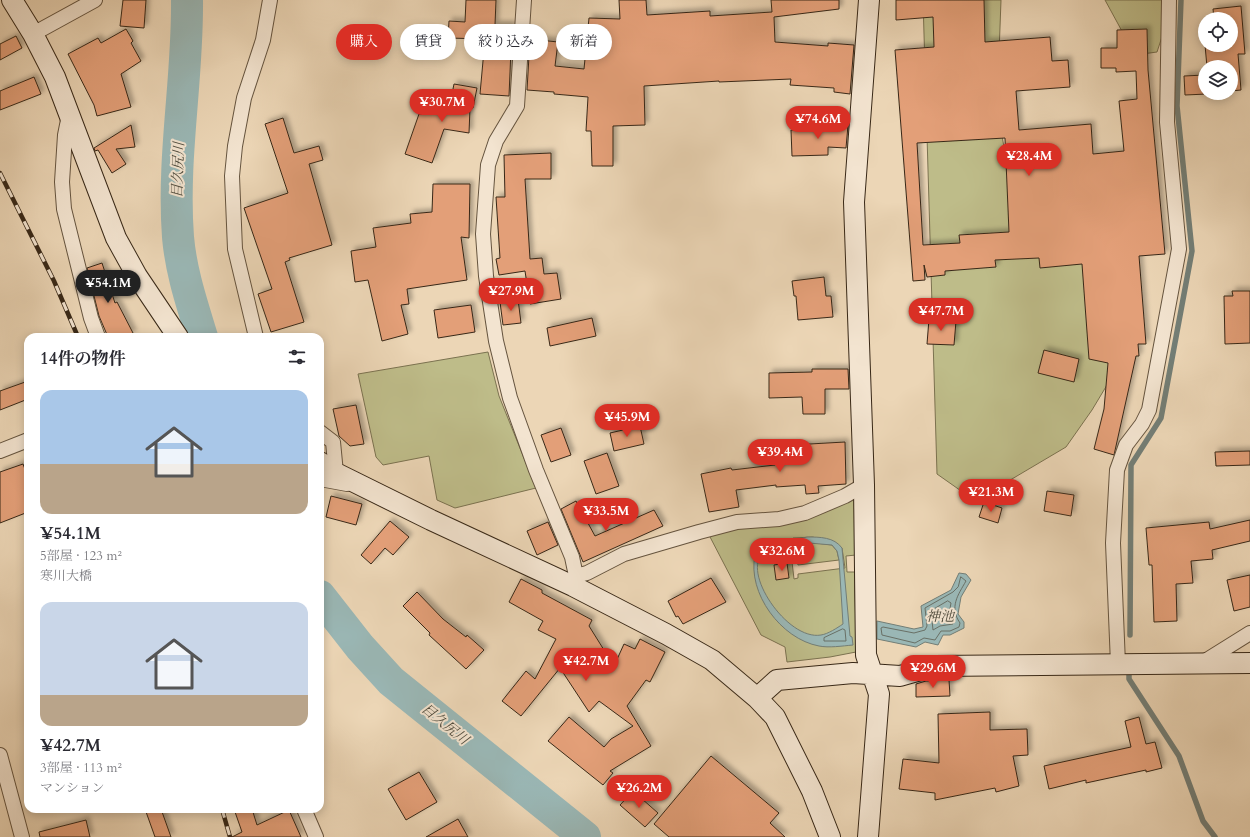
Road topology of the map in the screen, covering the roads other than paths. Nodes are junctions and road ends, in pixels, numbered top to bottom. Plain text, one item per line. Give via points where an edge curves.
1 (12, 0) edge
2 (95, 0) edge
3 (270, 0) edge
4 (524, 0) edge
5 (869, 0) edge
6 (1169, 0) edge
7 (33, 34) junction
8 (69, 115) junction
9 (97, 333) edge
10 (175, 333) edge
11 (255, 333) edge
12 (324, 435) edge
13 (24, 442) edge
14 (0, 451) edge
15 (325, 471) edge
16 (864, 485) junction
17 (574, 581) junction
18 (1250, 633) edge
19 (1250, 663) edge
20 (1118, 664) junction
21 (1202, 664) junction
22 (873, 674) junction
23 (757, 698) junction
24 (0, 755) edge
25 (306, 813) edge
26 (22, 837) edge
27 (316, 837) edge
28 (830, 837) edge
29 (868, 837) edge

1 - 7 street
2 - 7 street
3 - 11 street via 262,40 244,98 232,176 235,249
4 - 17 street via 517,106 496,141 488,165 483,234 486,276 496,341 510,398 572,557
5 - 16 street via 854,202
6 - 20 street via 1167,122 1179,249 1149,410 1126,445 1117,470 1113,543
7 - 8 street via 55,77
8 - 9 street via 65,135 64,209
8 - 10 street via 116,238 137,276
12 - 15 street via 333,442
13 - 14 street
15 - 17 street
16 - 17 street via 805,513 779,519 737,522 624,554
16 - 22 street via 866,654
17 - 23 street via 712,660
18 - 21 street
19 - 21 street
20 - 21 street
20 - 22 street via 935,666 900,676
22 - 23 street via 853,672 777,680
22 - 29 street via 879,694
23 - 28 street via 775,717 798,760
24 - 26 street
25 - 27 street

